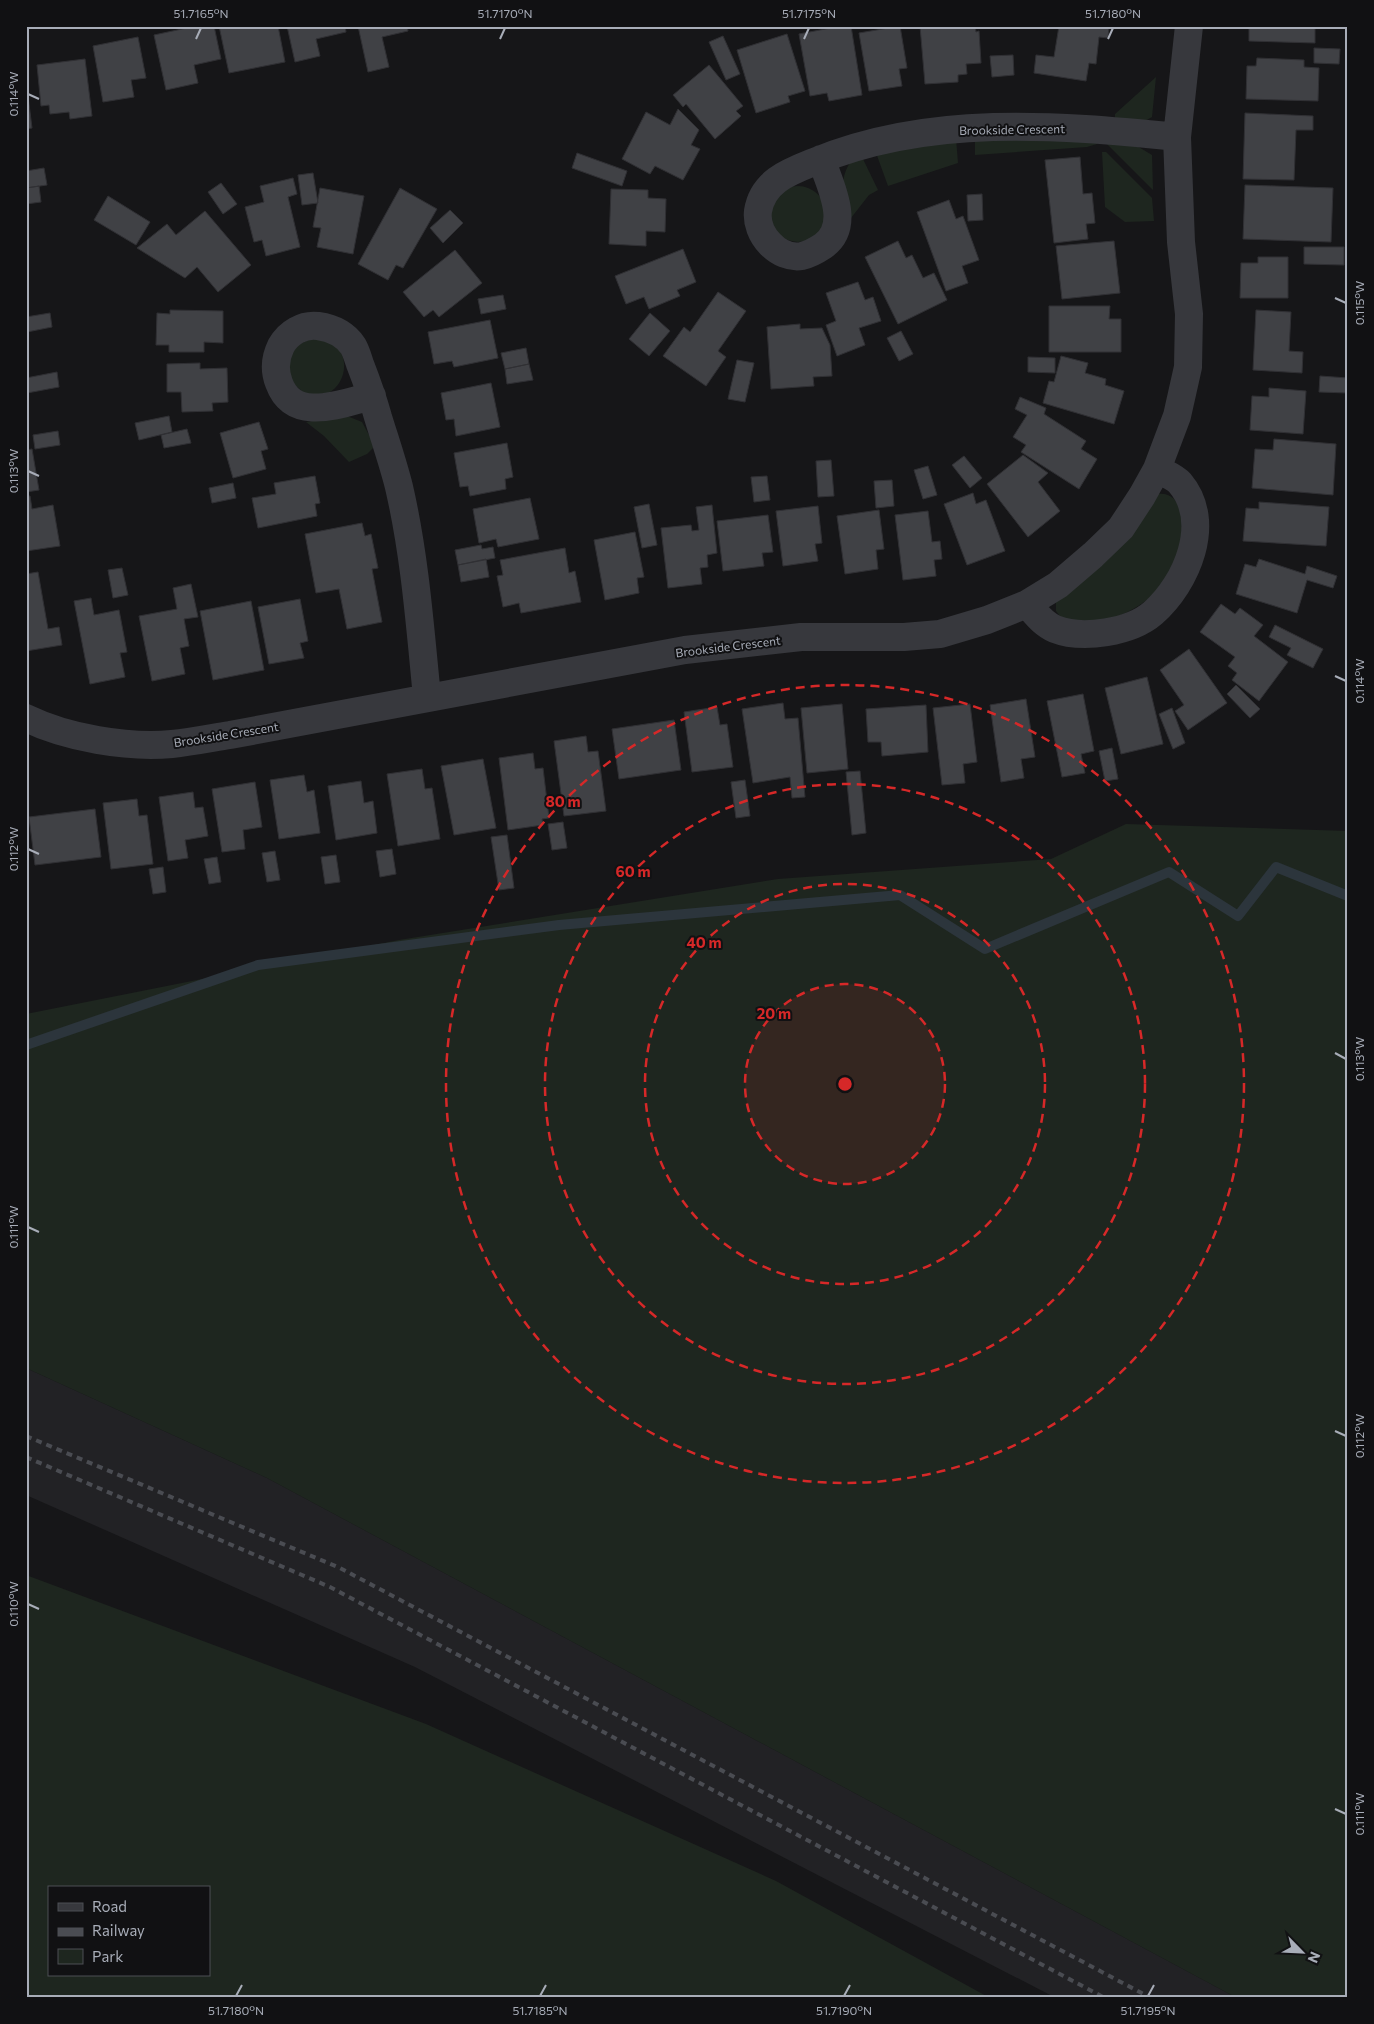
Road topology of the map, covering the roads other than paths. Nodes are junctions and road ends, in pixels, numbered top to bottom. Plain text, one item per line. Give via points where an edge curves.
1 (1189, 26) edge
2 (1177, 137) junction
3 (821, 159) dead end
4 (372, 396) dead end
5 (1157, 469) junction
6 (1027, 604) junction
7 (427, 697) junction
8 (26, 718) edge

1 - 2 street, Brookside Crescent
2 - 3 street, Brookside Crescent via 1081,128 984,127 912,134
2 - 5 street, Brookside Crescent via 1181,242 1189,314 1188,367 1177,416
4 - 7 street via 399,486 412,558
5 - 6 street, Brookside Crescent via 1121,528 1058,585
5 - 6 street via 1179,482 1189,498 1195,522 1193,550 1185,571 1153,613 1102,634 1071,633 1055,629 1041,620
6 - 7 street, Brookside Crescent via 940,634 802,637 685,650
7 - 8 street, Brookside Crescent via 171,744 113,743 78,737

